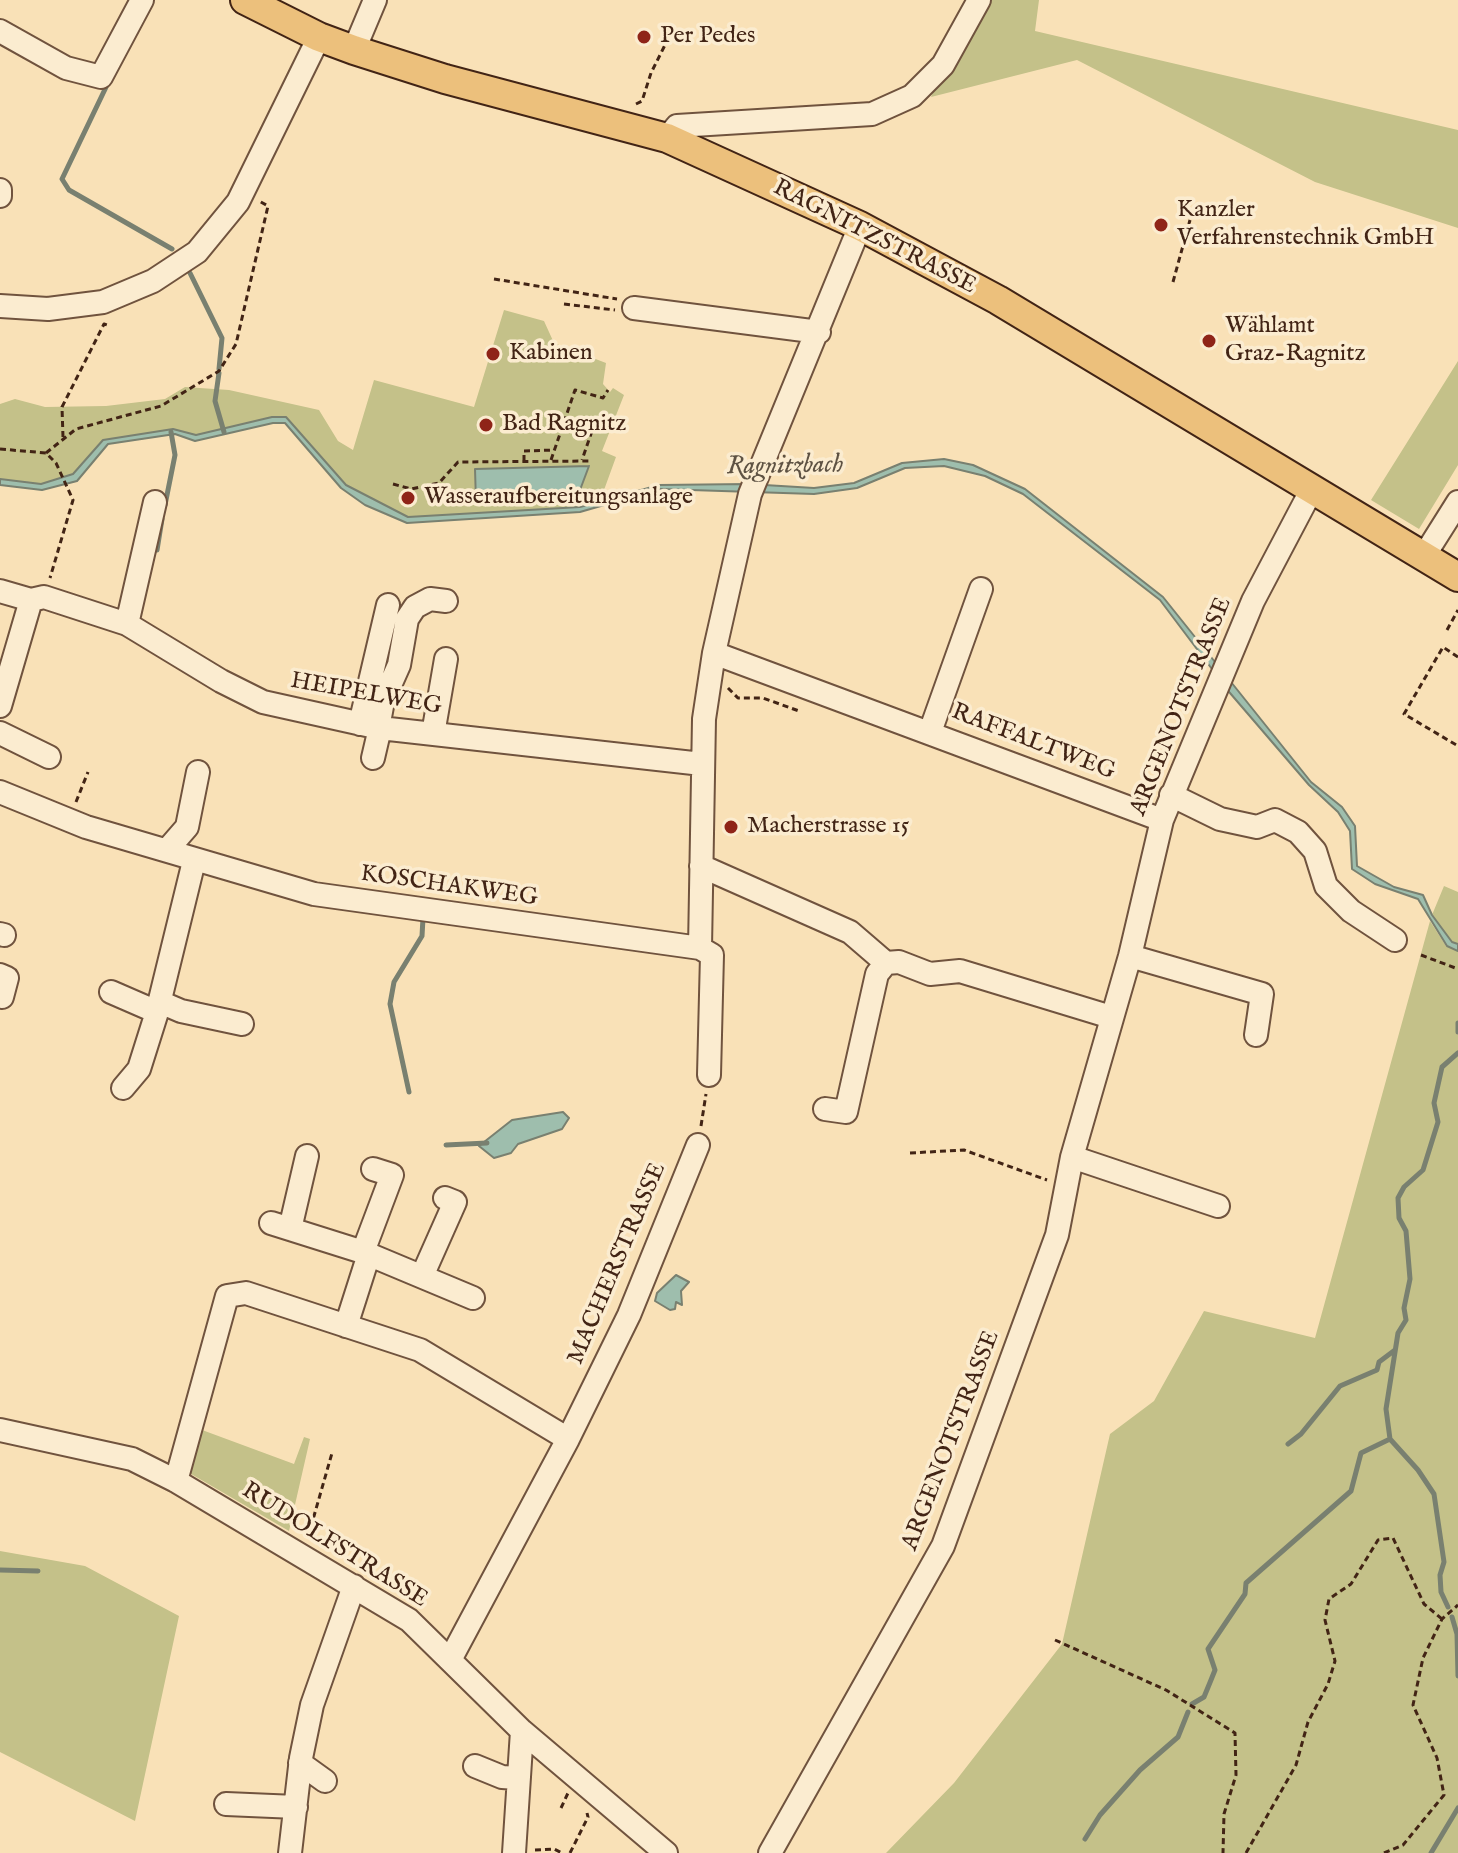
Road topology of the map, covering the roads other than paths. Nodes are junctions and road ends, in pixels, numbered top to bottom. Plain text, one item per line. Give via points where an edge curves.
1 (142, 0) edge
2 (245, 0) edge
3 (373, 0) edge
4 (979, 0) edge
5 (0, 31) edge
6 (319, 37) junction
7 (354, 50) junction
8 (667, 138) junction
9 (0, 190) edge
10 (0, 196) edge
11 (860, 226) junction
12 (0, 306) edge
13 (634, 308) road end
14 (819, 332) junction
15 (1312, 489) junction
16 (155, 502) dead end
17 (1458, 502) edge
18 (1424, 556) junction
19 (1458, 577) edge
20 (981, 589) dead end
21 (0, 591) edge
22 (38, 599) junction
23 (446, 601) dead end
24 (388, 605) dead end
25 (127, 624) junction
26 (714, 653) junction
27 (446, 659) dead end
28 (0, 706) edge
29 (372, 727) junction
30 (930, 732) junction
31 (0, 733) edge
32 (433, 734) junction
33 (49, 757) dead end
34 (373, 758) dead end
35 (702, 764) junction
36 (198, 772) dead end
37 (0, 792) edge
38 (1171, 795) junction
39 (1162, 820) junction
40 (167, 850) junction
41 (194, 861) junction
42 (701, 866) junction
43 (1395, 940) dead end
44 (700, 948) junction
45 (1130, 956) junction
46 (886, 963) junction
47 (111, 992) dead end
48 (158, 1007) junction
49 (1111, 1017) junction
50 (242, 1024) dead end
51 (1256, 1035) dead end
52 (709, 1075) road end
53 (123, 1088) dead end
54 (825, 1109) dead end
55 (698, 1145) road end
56 (307, 1156) dead end
57 (1072, 1157) junction
58 (373, 1169) dead end
59 (445, 1198) dead end
60 (1218, 1206) dead end
61 (366, 1253) junction
62 (423, 1274) junction
63 (473, 1298) dead end
64 (346, 1326) junction
65 (0, 1430) edge
66 (568, 1439) junction
67 (176, 1481) junction
68 (354, 1586) junction
69 (451, 1658) junction
70 (522, 1731) junction
71 (300, 1763) junction
72 (475, 1766) dead end
73 (517, 1778) junction
74 (325, 1781) dead end
75 (226, 1804) dead end
76 (296, 1807) junction
77 (290, 1853) edge
78 (514, 1853) edge
79 (666, 1853) edge
80 (770, 1853) edge

1 - 5 street via 101,77 66,68
2 - 6 main road, RAGNITZSTRASSE
3 - 7 street
4 - 8 street via 943,65 912,96 872,114 677,126
6 - 7 main road, RAGNITZSTRASSE
6 - 12 street via 244,193 197,252 178,268 103,302
7 - 8 main road, RAGNITZSTRASSE
8 - 11 main road, RAGNITZSTRASSE
9 - 10 street
11 - 14 street
11 - 15 main road, RAGNITZSTRASSE via 998,300
13 - 14 street
14 - 26 street via 750,494
15 - 18 main road, RAGNITZSTRASSE
15 - 38 street, ARGENOTSTRASSE via 1253,601
16 - 25 street
17 - 18 street
18 - 19 main road, RAGNITZSTRASSE
20 - 30 street, RAFFALTWEG
21 - 22 street, HEIPELWEG
22 - 25 street, HEIPELWEG
22 - 28 street
23 - 29 street via 430,599 407,619 399,665
24 - 29 street
25 - 29 street, HEIPELWEG via 170,643 263,702
26 - 30 street, RAFFALTWEG
26 - 35 street
27 - 32 street
29 - 32 street, HEIPELWEG
29 - 34 street
30 - 39 street, RAFFALTWEG
31 - 33 street
32 - 35 street, HEIPELWEG
35 - 42 street
36 - 40 street via 187,827
37 - 40 street, KOSCHAKWEG
38 - 39 street, ARGENOTSTRASSE
38 - 43 street via 1220,819 1257,827 1275,820 1298,832 1315,851 1326,886 1351,911
39 - 45 street, ARGENOTSTRASSE
40 - 41 street, KOSCHAKWEG
41 - 44 street, KOSCHAKWEG via 314,894
41 - 48 street
42 - 44 street
42 - 46 street via 850,932
44 - 52 street via 712,955
45 - 49 street, ARGENOTSTRASSE
45 - 51 street via 1262,994
46 - 49 street via 899,962 930,974 960,971
46 - 54 street via 877,974 846,1112
47 - 48 street
48 - 50 street
48 - 53 street via 139,1069
49 - 57 street, ARGENOTSTRASSE
55 - 66 street, MACHERSTRASSE via 629,1315
56 - 61 street via 280,1226
57 - 60 street
57 - 80 street, ARGENOTSTRASSE via 1057,1235 943,1546
58 - 61 street via 392,1175
59 - 62 street via 455,1202 436,1234
61 - 62 street
61 - 64 street
62 - 63 street
64 - 66 street via 420,1350
64 - 67 street via 246,1293 227,1296
65 - 67 street, RUDOLFSTRASSE via 132,1459
66 - 69 street, MACHERSTRASSE
67 - 68 street, RUDOLFSTRASSE
68 - 69 street, RUDOLFSTRASSE via 409,1620
68 - 71 street via 312,1705
69 - 70 street, RUDOLFSTRASSE
70 - 73 street
70 - 79 street, RUDOLFSTRASSE
71 - 74 street
71 - 76 street
72 - 73 street
73 - 78 street
75 - 76 street
76 - 77 street

